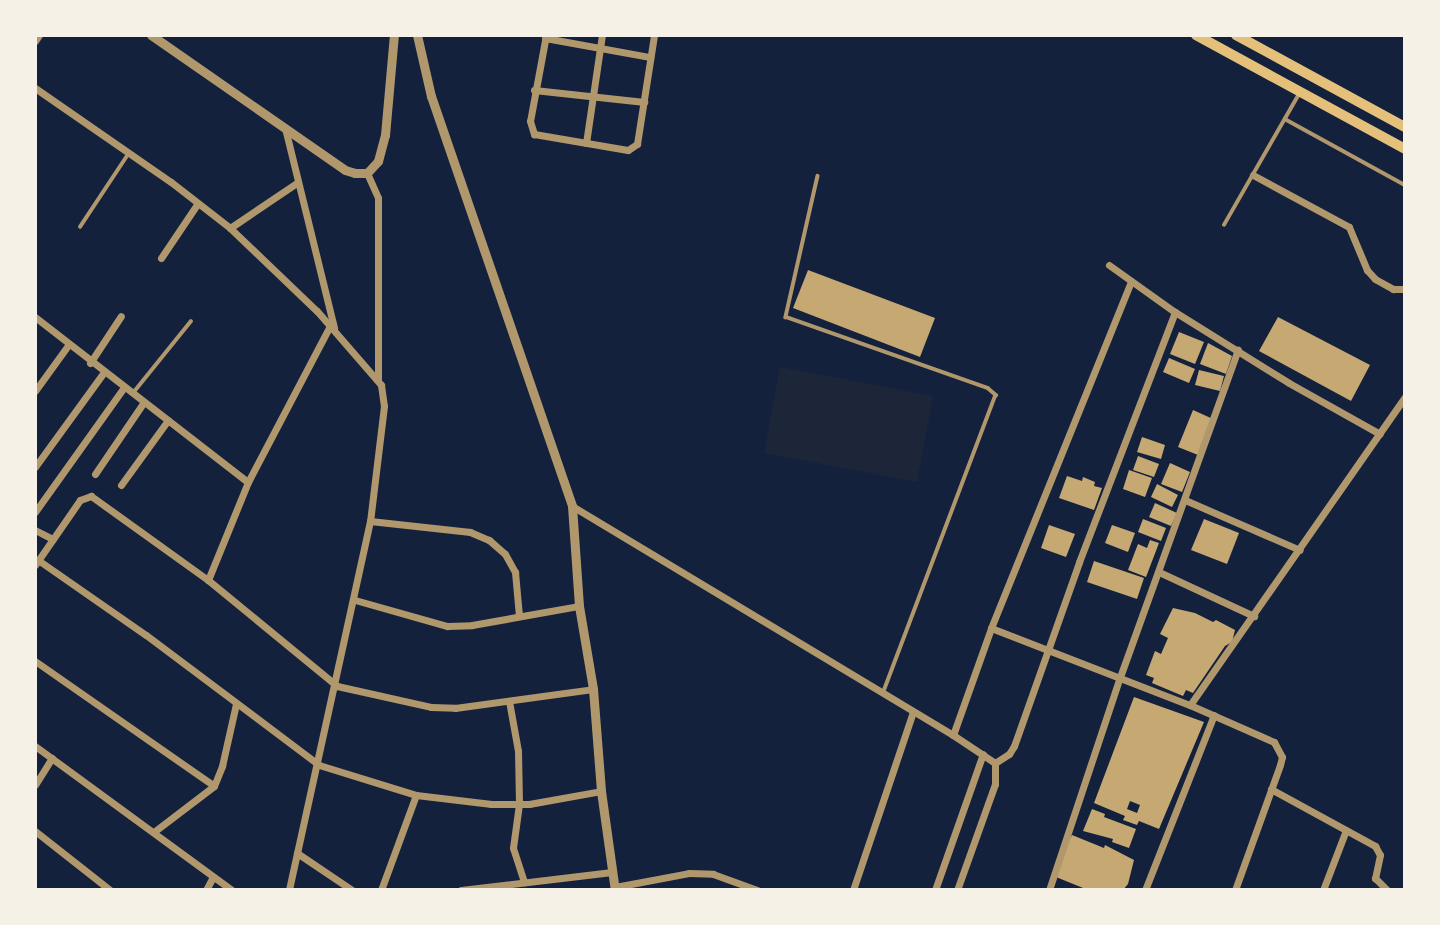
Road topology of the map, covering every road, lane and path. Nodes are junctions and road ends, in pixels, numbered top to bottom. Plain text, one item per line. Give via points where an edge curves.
1 (39, 35) edge
2 (151, 35) edge
3 (394, 35) edge
4 (417, 35) edge
5 (602, 35) edge
6 (654, 35) edge
7 (1196, 35) edge
8 (1236, 35) edge
9 (545, 36) edge
10 (35, 41) edge
11 (600, 48) junction
12 (650, 57) junction
13 (35, 88) edge
14 (534, 90) junction
15 (1300, 93) junction
16 (594, 97) junction
17 (644, 102) junction
18 (1285, 119) junction
19 (1405, 127) edge
20 (285, 128) junction
21 (586, 144) junction
22 (1405, 149) edge
23 (130, 153) junction
24 (367, 173) junction
25 (1253, 175) junction
26 (818, 176) dead end
27 (298, 182) junction
28 (1405, 185) edge
29 (198, 203) junction
30 (1224, 225) dead end
31 (80, 227) dead end
32 (230, 228) junction
33 (162, 258) dead end
34 (1109, 265) dead end
35 (1131, 281) junction
36 (1405, 289) edge
37 (1175, 312) junction
38 (121, 316) dead end
39 (35, 317) edge
40 (191, 321) dead end
41 (333, 328) junction
42 (69, 344) junction
43 (1238, 350) junction
44 (90, 363) junction
45 (104, 372) junction
46 (378, 381) junction
47 (124, 387) junction
48 (35, 391) edge
49 (133, 394) junction
50 (1405, 397) edge
51 (144, 402) junction
52 (168, 420) junction
53 (1380, 434) junction
54 (35, 467) edge
55 (95, 474) dead end
56 (248, 482) junction
57 (121, 485) dead end
58 (1185, 500) junction
59 (572, 506) junction
60 (35, 512) edge
61 (370, 522) junction
62 (35, 530) edge
63 (53, 538) junction
64 (1300, 550) junction
65 (37, 562) edge
66 (1159, 572) junction
67 (208, 580) junction
68 (355, 600) junction
69 (579, 606) junction
70 (519, 616) junction
71 (1254, 616) junction
72 (991, 628) junction
73 (1049, 651) junction
74 (35, 661) edge
75 (1119, 677) junction
76 (337, 686) junction
77 (593, 689) junction
78 (883, 694) junction
79 (509, 701) junction
80 (236, 704) junction
81 (1190, 705) junction
82 (913, 712) junction
83 (1214, 715) junction
84 (953, 735) junction
85 (35, 746) edge
86 (983, 754) junction
87 (52, 758) junction
88 (995, 763) junction
89 (319, 765) junction
90 (35, 785) edge
91 (214, 786) junction
92 (1271, 789) junction
93 (601, 791) junction
94 (416, 795) junction
95 (519, 804) junction
96 (1346, 830) junction
97 (35, 831) edge
98 (155, 831) junction
99 (297, 853) junction
100 (612, 872) junction
101 (213, 877) junction
102 (524, 882) junction
103 (615, 889) edge
104 (110, 890) edge
105 (205, 890) edge
106 (232, 890) edge
107 (289, 890) edge
108 (352, 890) edge
109 (381, 890) edge
110 (461, 890) edge
111 (757, 890) edge
112 (853, 890) edge
113 (934, 890) edge
114 (957, 890) edge
115 (1049, 890) edge
116 (1145, 890) edge
117 (1235, 890) edge
118 (1323, 890) edge
119 (1387, 890) edge

1 - 10 street
2 - 20 street
3 - 24 street via 385,135 378,161
4 - 59 street via 431,96
5 - 11 street
6 - 12 street
7 - 15 main road
8 - 19 main road
9 - 11 street
9 - 14 street
11 - 12 street
11 - 16 street
12 - 17 street
13 - 23 street
14 - 16 street
14 - 21 street via 530,121 534,134
15 - 18 lane
15 - 22 main road
16 - 17 street
16 - 21 street
17 - 21 street via 634,149
18 - 25 lane
18 - 28 lane
20 - 24 street via 345,170
20 - 27 street
23 - 29 street
23 - 31 lane
24 - 46 street via 378,198
25 - 30 lane
25 - 36 street via 1349,227 1367,270 1393,289
26 - 78 lane via 786,317 988,387 996,395
27 - 32 street
27 - 41 street
29 - 32 street
29 - 33 street
32 - 41 street
34 - 35 street
35 - 37 street
35 - 72 street
37 - 43 street
37 - 73 street
38 - 44 street
39 - 42 street
40 - 49 lane
41 - 46 street
41 - 56 street
42 - 44 street
42 - 48 street
43 - 53 street
43 - 58 street
44 - 45 street
45 - 47 street
45 - 54 street
46 - 61 street via 384,405
47 - 49 street
47 - 60 street
49 - 51 street
50 - 53 street
51 - 52 street
51 - 55 street
52 - 56 street
52 - 57 street
53 - 64 street
56 - 67 street
58 - 64 street
58 - 66 street
59 - 69 street
59 - 78 street
61 - 68 street
61 - 70 street via 470,532 489,540 505,554 515,572
62 - 63 street
63 - 65 street
63 - 67 street via 80,500 91,496
64 - 71 street
65 - 80 street
66 - 71 street
66 - 75 street
67 - 76 street
68 - 70 street via 447,626
68 - 76 street
69 - 70 street
69 - 77 street
71 - 81 street
72 - 73 street
72 - 84 street
73 - 75 street
73 - 88 street via 1014,746
74 - 91 street
75 - 81 street
75 - 115 street
76 - 79 street via 431,707
76 - 89 street
77 - 79 street
77 - 93 street
78 - 82 street
79 - 95 street via 518,751
80 - 89 street
80 - 91 street
81 - 83 street
82 - 84 street
82 - 112 street
83 - 92 street via 1279,747 1282,757
83 - 116 street
84 - 86 street
85 - 87 street
86 - 88 street
86 - 113 street
87 - 90 street
87 - 98 street
88 - 114 street via 995,784
89 - 94 street
89 - 99 street
91 - 98 street
92 - 96 street
92 - 117 street
93 - 95 street
93 - 100 street
94 - 95 street
94 - 109 street
95 - 102 street via 513,848
96 - 118 street
96 - 119 street via 1379,849 1375,878
97 - 104 street
98 - 101 street
99 - 107 street
99 - 108 street
100 - 102 street
100 - 103 street
101 - 105 street
101 - 106 street
102 - 110 street
103 - 111 street via 689,873 713,874

